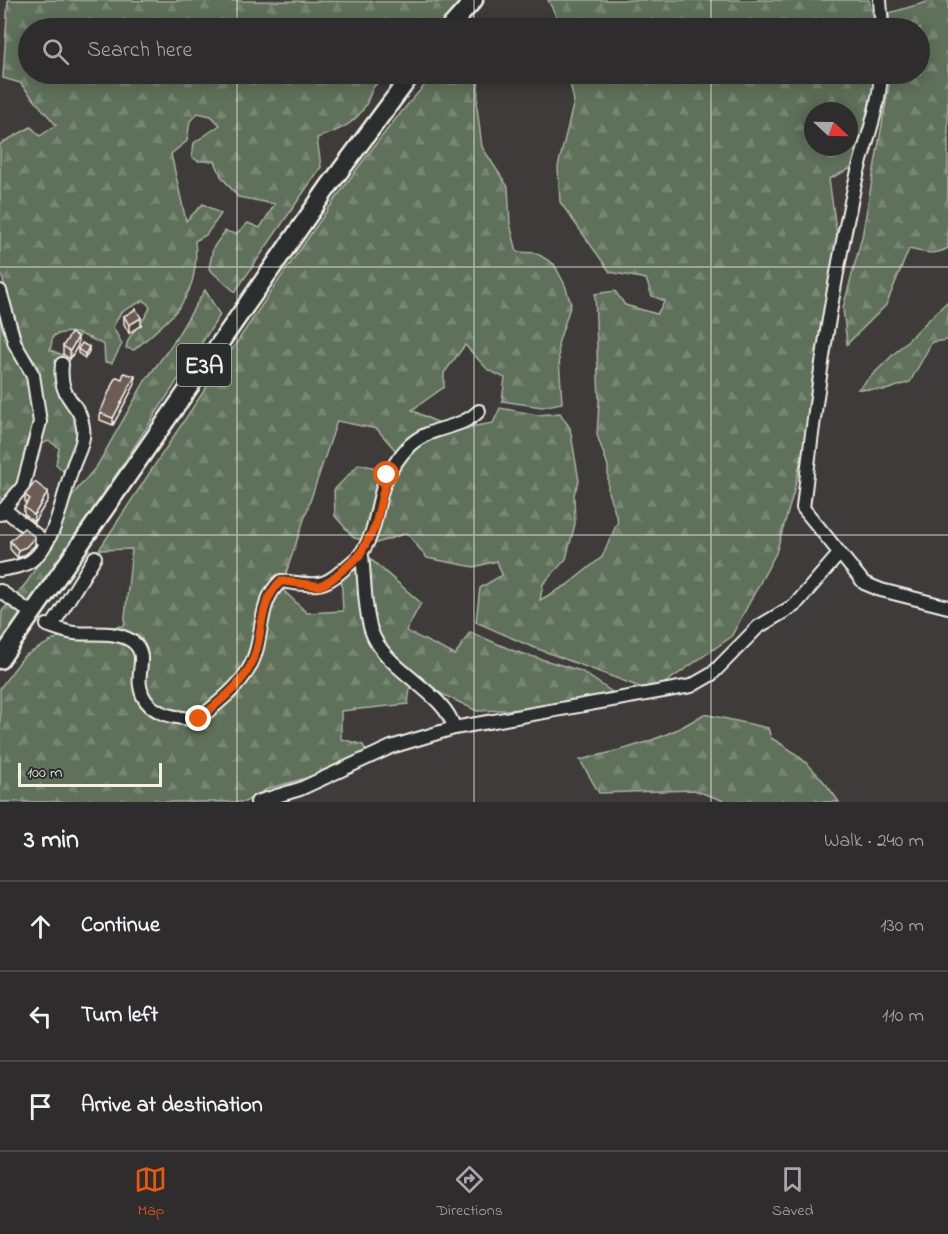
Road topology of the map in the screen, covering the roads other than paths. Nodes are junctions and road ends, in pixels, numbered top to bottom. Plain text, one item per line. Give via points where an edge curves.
1 (474, 0) edge
2 (880, 0) edge
3 (458, 18) edge
4 (881, 18) edge
5 (405, 84) edge
6 (880, 84) edge
7 (0, 291) edge
8 (63, 363) dead end
9 (479, 411) dead end
10 (2, 511) edge
11 (45, 542) junction
12 (839, 554) junction
13 (359, 556) junction
14 (95, 557) dead end
15 (0, 570) edge
16 (0, 591) edge
17 (948, 607) edge
18 (27, 610) dead end
19 (0, 660) edge
20 (454, 728) junction
21 (257, 802) edge

1 - 3 highway
2 - 4 street
5 - 19 highway, E3A via 315,205
6 - 12 street via 854,186 838,272 803,508
7 - 10 street via 15,344 33,375 40,422 23,486
8 - 11 street via 63,390 81,419 84,442 73,465 59,516
9 - 13 street via 471,419 428,432 410,446 387,475 375,527
10 - 11 street
11 - 15 street via 32,561
12 - 17 street via 864,583
12 - 20 street via 795,605 758,627 712,674 691,687
13 - 14 street via 320,586 281,581 273,588 263,610 261,640 248,671 199,719 176,719 144,699 140,686 142,661 134,643 122,635 72,633 50,626
13 - 20 street via 363,556 371,632 404,674 451,715
16 - 18 street
20 - 21 street via 391,747 300,789

